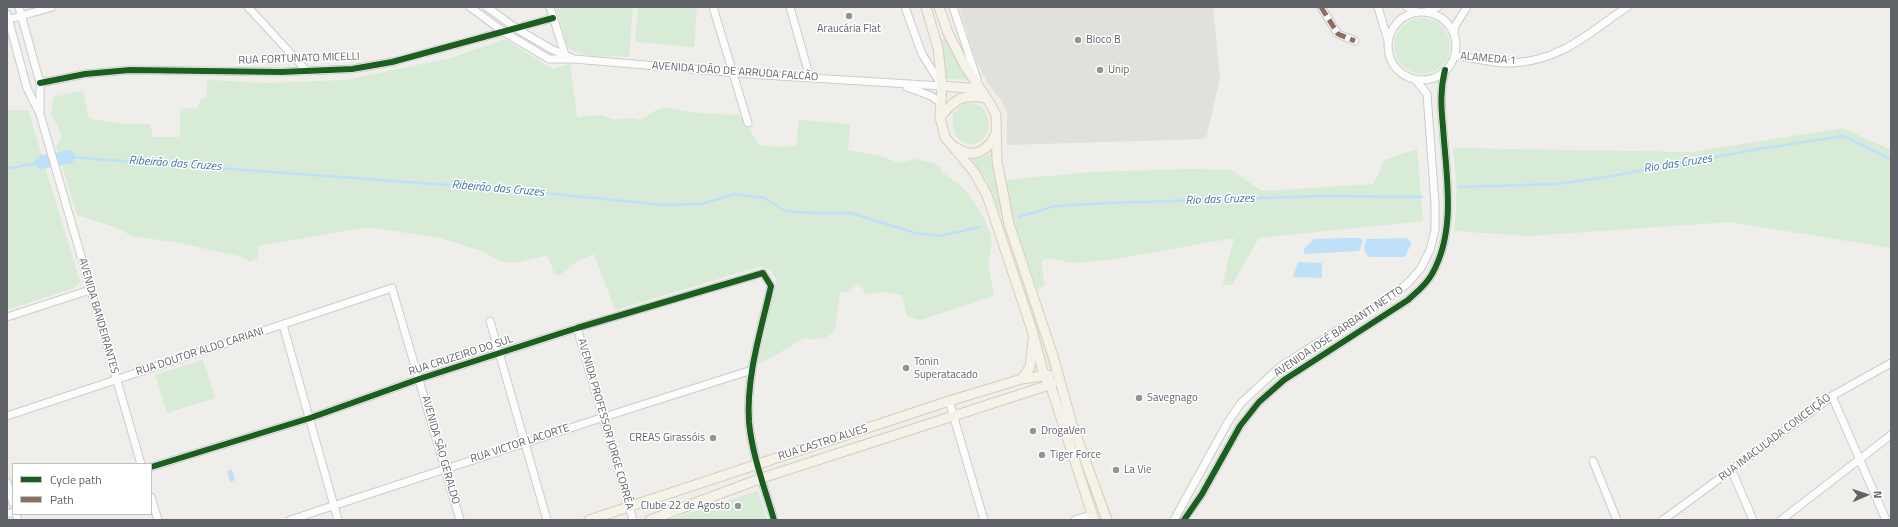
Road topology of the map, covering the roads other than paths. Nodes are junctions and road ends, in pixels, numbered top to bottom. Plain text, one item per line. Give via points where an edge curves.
1 (19, 7) edge
2 (52, 7) edge
3 (248, 7) edge
4 (470, 7) edge
5 (487, 7) edge
6 (550, 7) edge
7 (713, 7) edge
8 (790, 7) edge
9 (905, 7) edge
10 (926, 7) edge
11 (939, 7) edge
12 (953, 7) edge
13 (1320, 7) edge
14 (1378, 7) edge
15 (1407, 7) edge
16 (1438, 7) edge
17 (1467, 7) edge
18 (1627, 7) edge
19 (1417, 12) junction
20 (1426, 12) junction
21 (22, 15) junction
22 (8, 18) edge
23 (553, 18) junction
24 (517, 29) junction
25 (504, 32) junction
26 (1454, 34) junction
27 (1355, 41) dead end
28 (1388, 42) junction
29 (1454, 56) junction
30 (568, 58) junction
31 (306, 70) junction
32 (1445, 70) junction
33 (732, 72) junction
34 (810, 78) junction
35 (1415, 79) junction
36 (40, 83) junction
37 (896, 83) junction
38 (942, 86) junction
39 (980, 89) junction
40 (986, 98) junction
41 (941, 103) junction
42 (40, 114) junction
43 (940, 117) junction
44 (748, 123) dead end
45 (995, 135) junction
46 (950, 145) junction
47 (392, 288) joint
48 (90, 290) junction
49 (76, 294) junction
50 (95, 305) junction
51 (7, 317) edge
52 (490, 321) dead end
53 (283, 325) junction
54 (577, 328) junction
55 (1033, 333) junction
56 (501, 354) junction
57 (1891, 363) edge
58 (752, 370) junction
59 (1058, 375) junction
60 (1044, 376) junction
61 (116, 379) junction
62 (1022, 379) junction
63 (419, 380) junction
64 (1049, 385) junction
65 (982, 391) junction
66 (1832, 396) junction
67 (949, 401) junction
68 (986, 405) junction
69 (7, 416) edge
70 (954, 416) junction
71 (604, 417) junction
72 (310, 418) junction
73 (1891, 435) edge
74 (524, 442) junction
75 (1860, 458) junction
76 (1593, 461) dead end
77 (141, 463) edge
78 (758, 464) junction
79 (152, 467) edge
80 (445, 469) junction
81 (1732, 471) junction
82 (762, 478) junction
83 (7, 482) edge
84 (12, 500) edge
85 (152, 500) edge
86 (334, 505) junction
87 (629, 506) junction
88 (1094, 517) edge
89 (158, 520) edge
90 (290, 520) edge
91 (338, 520) edge
92 (460, 520) edge
93 (547, 520) edge
94 (589, 520) edge
95 (633, 520) edge
96 (650, 520) edge
97 (774, 520) edge
98 (984, 520) edge
99 (1075, 520) edge
100 (1107, 520) edge
101 (1174, 520) edge
102 (1184, 520) edge
103 (1617, 520) edge
104 (1663, 520) edge
105 (1753, 520) edge
106 (1780, 520) edge
107 (1886, 520) edge

1 - 21 street
2 - 21 street
3 - 31 street
4 - 25 street, AVENIDA JOÃO DE ARRUDA FALCÃO
5 - 24 street
6 - 23 street
7 - 33 street
8 - 34 street
9 - 38 street via 928,67
10 - 38 main road via 938,48
11 - 39 main road via 948,33
12 - 39 street
13 - 27 street via 1338,34
14 - 28 street
15 - 19 street
16 - 20 street
17 - 26 street via 1455,26
18 - 29 street, ALAMEDA 1 via 1585,38 1561,51 1538,58 1512,63
19 - 20 street
19 - 28 street via 1406,15 1397,22
20 - 26 street via 1443,19
21 - 22 street
21 - 36 street
22 - 42 street via 27,88
23 - 24 street, RUA FORTUNATO MICELLI
23 - 30 street
24 - 25 street, RUA FORTUNATO MICELLI
24 - 30 street
25 - 30 street, AVENIDA JOÃO DE ARRUDA FALCÃO via 549,59
25 - 31 street, RUA FORTUNATO MICELLI via 392,62 352,69
26 - 29 street
28 - 35 street via 1393,63 1406,76
29 - 32 street
30 - 33 street, AVENIDA JOÃO DE ARRUDA FALCÃO
31 - 36 street, RUA FORTUNATO MICELLI via 130,70 85,74
32 - 35 street via 1425,80
32 - 102 street, AVENIDA JOSÉ BARBANTI NETTO via 1440,103 1447,184 1447,225 1442,252 1432,274 1421,289 1408,300 1284,380 1259,402 1240,426 1209,482
33 - 34 street, AVENIDA JOÃO DE ARRUDA FALCÃO
33 - 44 street
34 - 37 street, AVENIDA JOÃO DE ARRUDA FALCÃO
35 - 101 street, AVENIDA JOSÉ BARBANTI NETTO via 1427,94 1435,204 1435,230 1430,250 1421,268 1395,294 1280,366 1244,400 1228,422
36 - 42 street
37 - 38 street, AVENIDA JOÃO DE ARRUDA FALCÃO
37 - 41 street, AVENIDA JOÃO DE ARRUDA FALCÃO via 931,96
38 - 39 main road
38 - 41 main road
39 - 40 main road
40 - 43 main road via 970,96 958,99
40 - 45 main road via 996,114
41 - 43 main road
42 - 48 street, AVENIDA BANDEIRANTES
43 - 46 main road via 945,137
45 - 46 main road via 992,143 978,152 967,153
45 - 59 main road via 999,175 1009,224
46 - 55 main road via 974,172 987,195
47 - 53 street, RUA DOUTOR ALDO CARIANI
47 - 63 street, AVENIDA SÃO GERALDO
48 - 49 street
48 - 50 street, AVENIDA BANDEIRANTES
49 - 50 street
49 - 51 street
50 - 61 street, AVENIDA BANDEIRANTES
52 - 56 street
53 - 61 street, RUA DOUTOR ALDO CARIANI
53 - 72 street
54 - 56 street, RUA CRUZEIRO DO SUL
54 - 58 street, RUA CRUZEIRO DO SUL via 763,273 771,286
54 - 71 street, AVENIDA PROFESSOR JORGE CORRÊA
55 - 60 main road
55 - 62 main road via 1030,367
56 - 63 street, RUA CRUZEIRO DO SUL
56 - 74 street
57 - 66 street, RUA IMACULADA CONCEIÇÃO
58 - 71 street, RUA VICTOR LACORTE
58 - 78 street via 749,423
59 - 60 main road, RUA CASTRO ALVES
59 - 64 main road, RUA CASTRO ALVES
59 - 100 main road via 1072,424
60 - 62 main road, RUA CASTRO ALVES
60 - 64 main road
61 - 69 street, RUA DOUTOR ALDO CARIANI
61 - 77 street, AVENIDA BANDEIRANTES
62 - 65 main road, RUA CASTRO ALVES
63 - 72 street, RUA CRUZEIRO DO SUL
63 - 80 street, AVENIDA SÃO GERALDO
64 - 68 main road, RUA CASTRO ALVES
64 - 88 main road
65 - 67 main road, RUA CASTRO ALVES
65 - 68 main road
66 - 75 street
66 - 81 street, RUA IMACULADA CONCEIÇÃO
67 - 70 street
67 - 78 main road, RUA CASTRO ALVES
68 - 70 main road, RUA CASTRO ALVES
70 - 82 main road, RUA CASTRO ALVES
70 - 98 street
71 - 74 street, RUA VICTOR LACORTE
71 - 87 street, AVENIDA PROFESSOR JORGE CORRÊA
72 - 79 street, RUA CRUZEIRO DO SUL
72 - 86 street
73 - 75 street
74 - 80 street, RUA VICTOR LACORTE
74 - 93 street
75 - 106 street
75 - 107 street
76 - 103 street
78 - 82 street
78 - 87 main road, RUA CASTRO ALVES
80 - 86 street, RUA VICTOR LACORTE
80 - 92 street, AVENIDA SÃO GERALDO
81 - 104 street, RUA IMACULADA CONCEIÇÃO
81 - 105 street
82 - 96 main road, RUA CASTRO ALVES
82 - 97 street
83 - 84 street
85 - 89 street
86 - 90 street, RUA VICTOR LACORTE
86 - 91 street
87 - 94 main road, RUA CASTRO ALVES
87 - 95 street, AVENIDA PROFESSOR JORGE CORRÊA
88 - 99 street

